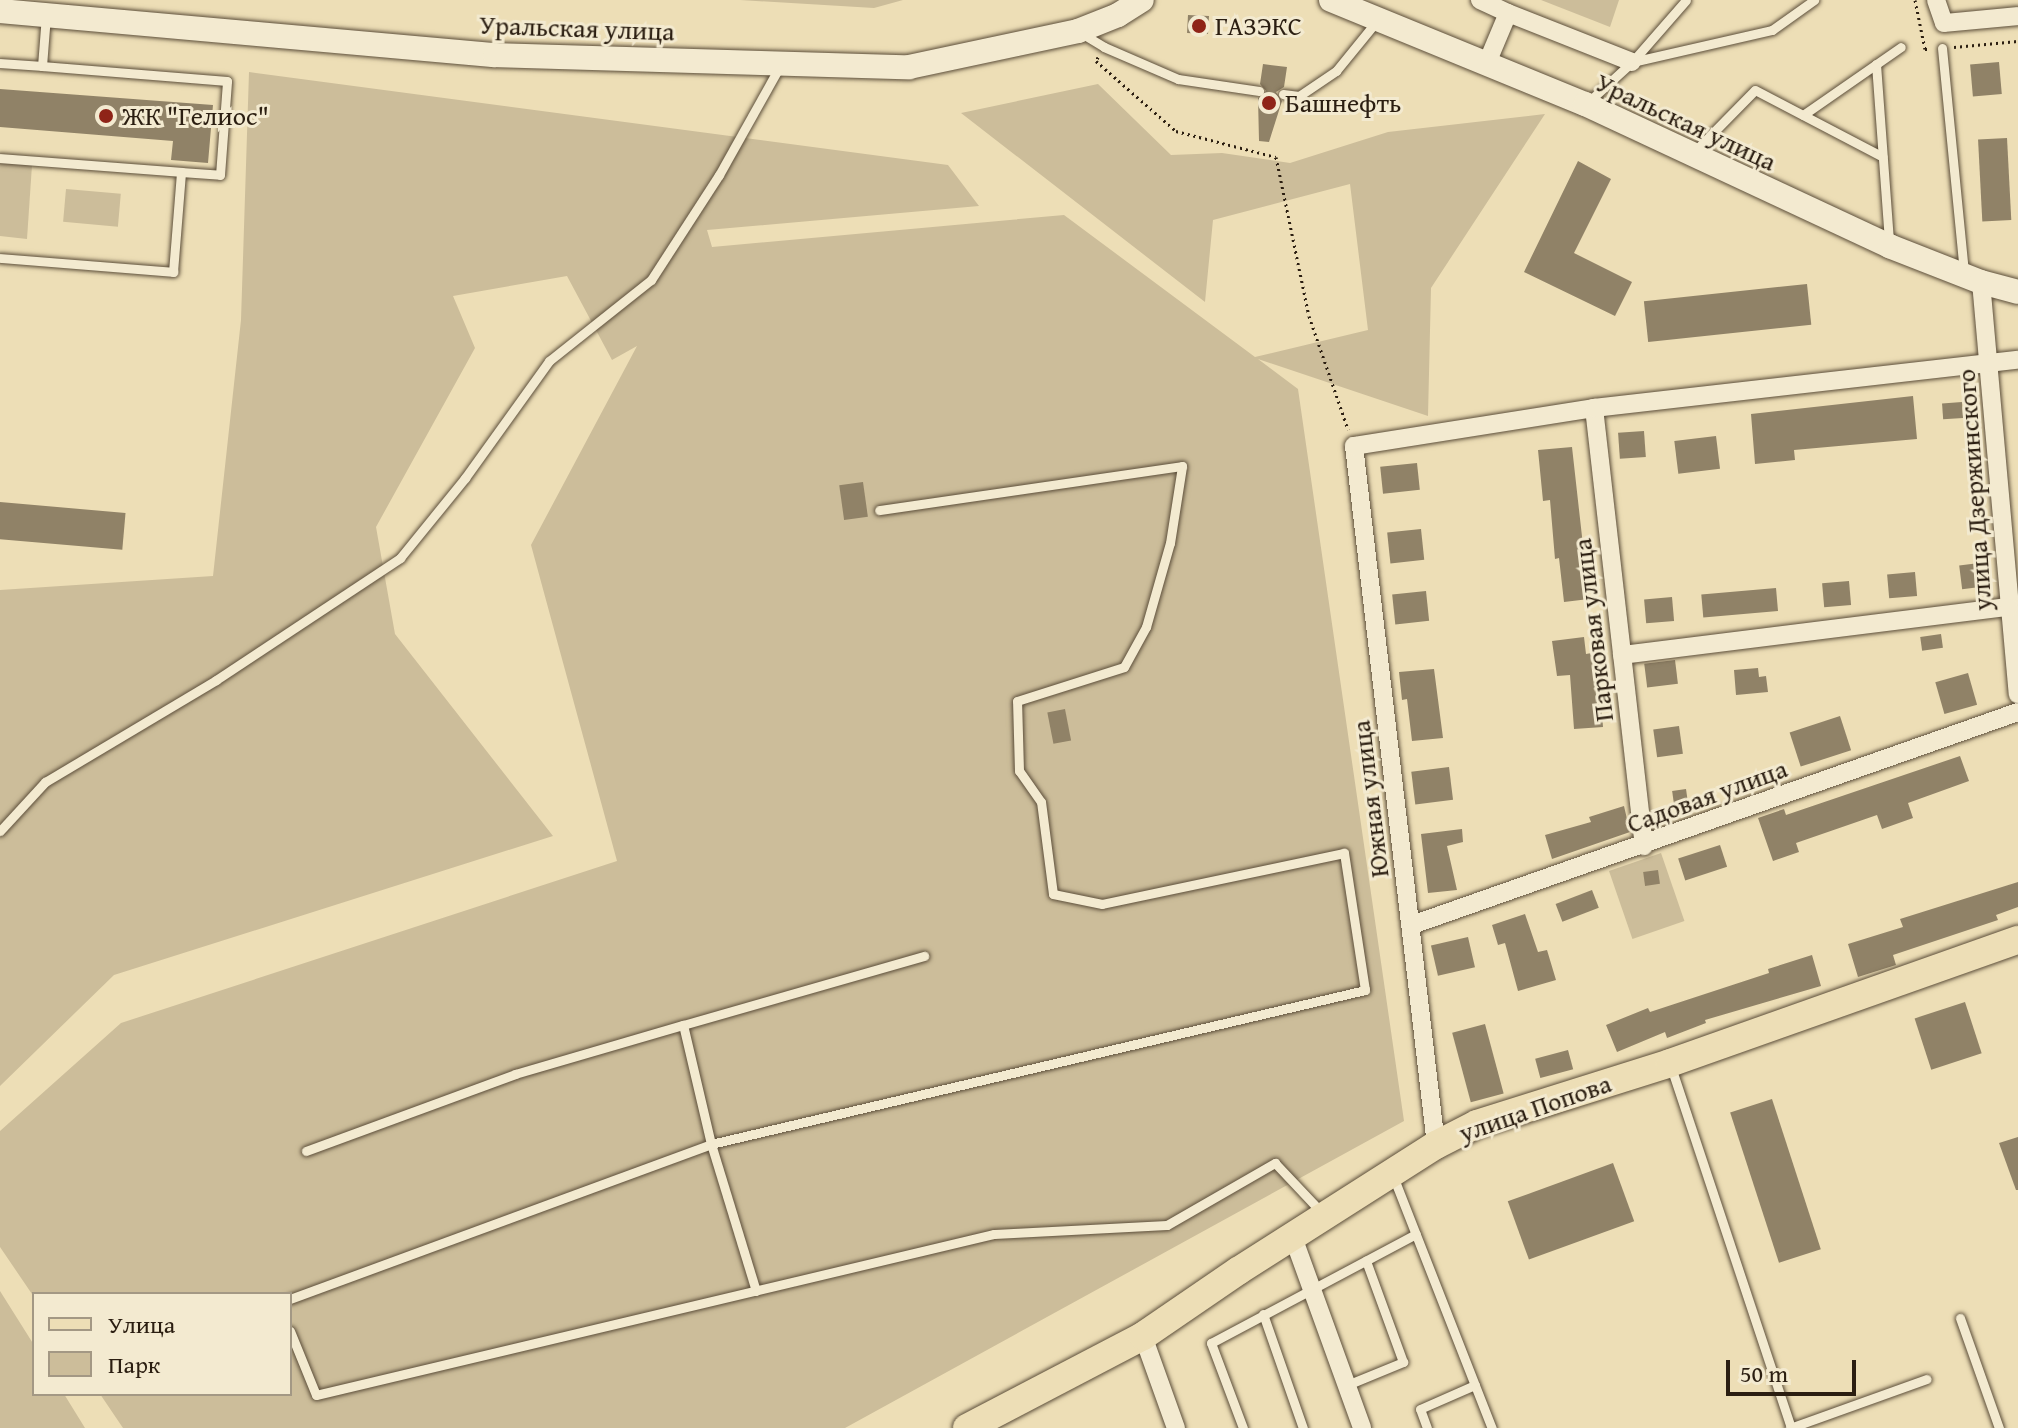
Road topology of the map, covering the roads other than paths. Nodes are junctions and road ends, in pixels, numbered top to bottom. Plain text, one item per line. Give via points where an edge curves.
1 (1142, 0) edge
2 (1331, 0) edge
3 (1480, 0) edge
4 (1686, 0) edge
5 (1814, 0) edge
6 (1936, 0) edge
7 (0, 11) edge
8 (1508, 13) junction
9 (46, 15) junction
10 (2018, 16) edge
11 (1379, 18) junction
12 (1078, 31) junction
13 (1901, 47) dead end
14 (1942, 48) dead end
15 (1632, 62) junction
16 (0, 63) edge
17 (782, 63) junction
18 (1487, 63) junction
19 (1876, 64) junction
20 (42, 66) junction
21 (1259, 91) dead end
22 (1283, 94) dead end
23 (1585, 104) junction
24 (1803, 115) junction
25 (1690, 156) junction
26 (1883, 157) junction
27 (0, 158) edge
28 (181, 172) junction
29 (1889, 246) junction
30 (0, 258) edge
31 (1973, 279) junction
32 (2018, 292) edge
33 (2018, 360) edge
34 (1991, 364) junction
35 (1594, 408) junction
36 (879, 510) dead end
37 (2009, 607) junction
38 (1622, 655) junction
39 (2018, 694) edge
40 (2018, 712) edge
41 (0, 831) edge
42 (1644, 846) junction
43 (1412, 925) junction
44 (2018, 940) edge
45 (924, 956) dead end
46 (683, 1025) junction
47 (1670, 1063) junction
48 (711, 1144) junction
49 (1436, 1145) junction
50 (306, 1151) dead end
51 (1392, 1173) junction
52 (1326, 1216) junction
53 (1416, 1234) junction
54 (1293, 1237) junction
55 (1366, 1261) junction
56 (1312, 1289) junction
57 (756, 1291) junction
58 (292, 1298) edge
59 (1263, 1314) junction
60 (1960, 1318) dead end
61 (292, 1336) edge
62 (1143, 1336) junction
63 (1927, 1379) dead end
64 (1475, 1385) junction
65 (1347, 1386) junction
66 (967, 1428) edge
67 (1176, 1428) edge
68 (1243, 1428) edge
69 (1303, 1428) edge
70 (1362, 1428) edge
71 (1427, 1428) edge
72 (1492, 1428) edge
73 (1791, 1428) edge
74 (1999, 1428) edge

1 - 12 street, Уральская улица
2 - 11 street, Уральская улица
3 - 8 street
4 - 15 lane
5 - 15 lane via 1772,30
6 - 10 street via 1944,23
7 - 9 street, Уральская улица
8 - 15 street
8 - 18 street
9 - 17 street, Уральская улица via 495,55
9 - 20 lane
11 - 18 street, Уральская улица
11 - 22 lane via 1336,71 1299,96
12 - 17 street, Уральская улица via 909,67
12 - 21 lane via 1178,79
13 - 19 lane
14 - 31 lane, улица Дзержинского
15 - 23 lane
16 - 20 lane
17 - 41 lane via 651,280 549,361 400,558 216,680 45,782
18 - 23 street, Уральская улица
19 - 24 lane
19 - 26 lane
20 - 28 lane via 227,81 220,175
23 - 25 street, Уральская улица
24 - 25 lane via 1755,90
24 - 26 lane
25 - 29 street, Уральская улица
26 - 29 lane
27 - 28 lane
28 - 30 lane via 173,272
29 - 31 street, Уральская улица
31 - 32 street, Уральская улица
31 - 34 street, улица Дзержинского
33 - 34 street
34 - 35 street
34 - 37 street, улица Дзержинского
35 - 38 street, Парковая улица
35 - 43 street, Южная улица via 1354,446
36 - 48 lane via 1182,466 1170,543 1146,627 1124,667 1017,701 1019,771 1041,802 1053,894 1102,904 1344,853 1365,990
37 - 38 street
37 - 39 street, улица Дзержинского
38 - 42 street, Парковая улица
40 - 42 street, Садовая улица
42 - 43 street, Садовая улица
43 - 49 street, Южная улица
44 - 47 main road, улица Попова
45 - 46 lane
46 - 48 lane
46 - 50 lane via 515,1074
47 - 49 main road, улица Попова via 1477,1124
47 - 73 lane
48 - 57 lane
48 - 58 lane
49 - 51 main road, улица Попова
51 - 52 main road, улица Попова
51 - 53 lane
52 - 54 main road, улица Попова
52 - 57 lane via 1275,1163 1167,1225 994,1234
53 - 55 lane
53 - 64 lane
54 - 56 street
54 - 62 main road, улица Попова
55 - 56 lane
55 - 65 lane via 1403,1362
56 - 59 lane
56 - 65 street
57 - 61 lane via 316,1395
59 - 68 lane via 1211,1343
59 - 69 lane
60 - 74 lane
62 - 66 main road, улица Попова
62 - 67 street
63 - 73 lane
64 - 71 lane via 1420,1409
64 - 72 lane
65 - 70 street

